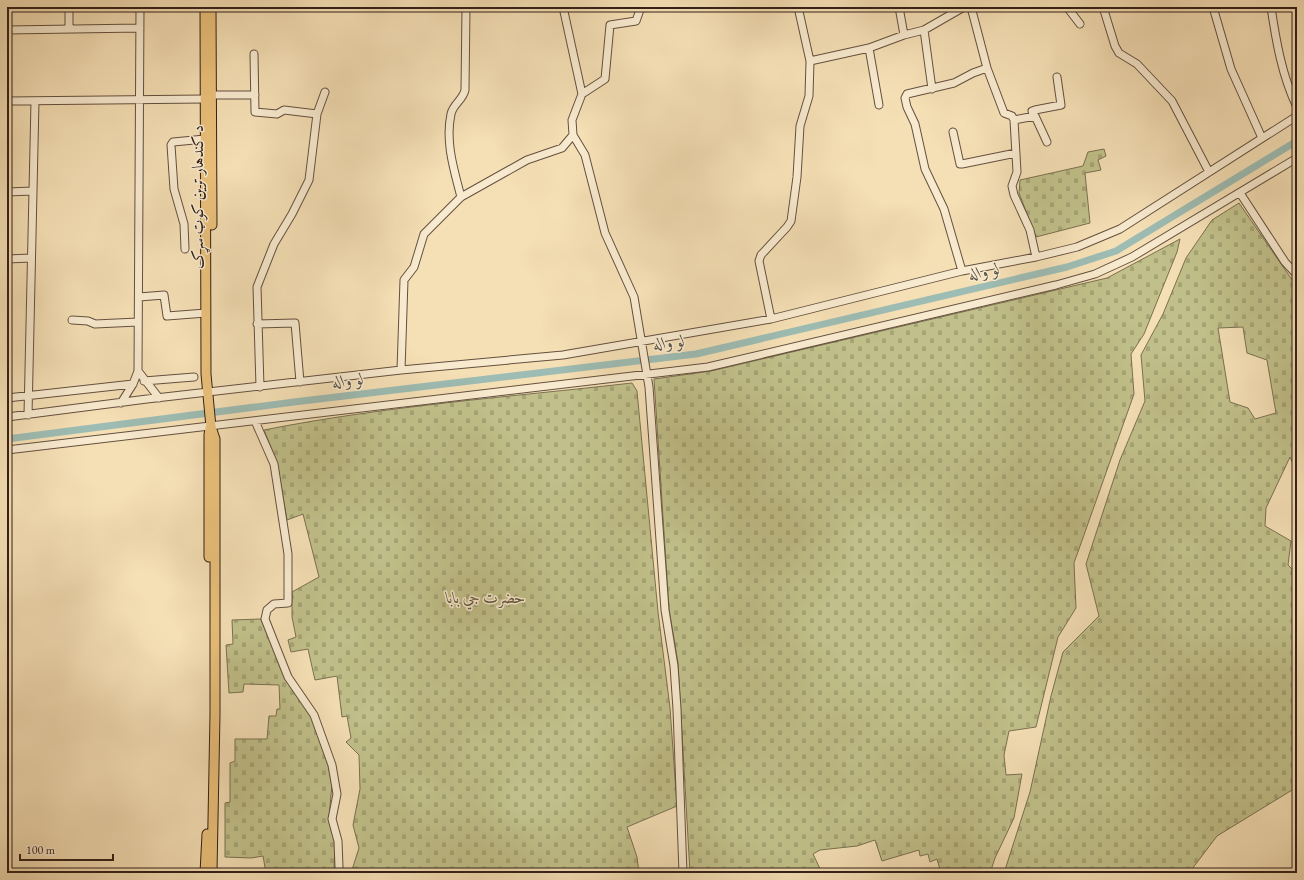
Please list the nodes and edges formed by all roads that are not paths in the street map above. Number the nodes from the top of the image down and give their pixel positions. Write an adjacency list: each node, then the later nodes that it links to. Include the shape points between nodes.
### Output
1 (69, 7): 17 (street)
2 (140, 7): 18 (street)
3 (205, 7): 31 (main road, د کندهار ترين کوټ سړک)
4 (211, 7): 31 (main road, د کندهار ترين کوټ سړک)
5 (466, 7): 52 (street, via 465,90 463,98 452,111 449,149)
6 (563, 7): 29 (street)
7 (641, 7): 29 (street, via 636,21 610,25 605,78)
8 (798, 7): 24 (street)
9 (899, 7): 21 (street)
10 (964, 7): 20 (street)
11 (971, 7): 25 (street)
12 (1067, 7): 16 (street)
13 (1103, 7): 48 (street, via 1119,53 1137,64 1172,101)
14 (1213, 7): 43 (street, via 1230,68)
15 (1270, 7): 36 (street, via 1289,90)
16 (1080, 24)
17 (69, 28): 18 (street); 19 (street)
18 (140, 28): 32 (street)
19 (7, 30)
20 (924, 30): 21 (street); 27 (street)
21 (904, 35): 22 (street)
22 (869, 48): 24 (street); 35 (street)
23 (254, 54): 30 (street)
24 (810, 61): 61 (street, via 809,96 800,126 791,221 761,255 759,261)
25 (986, 68): 27 (street, via 954,83); 40 (street, via 1004,113 1012,116)
26 (1057, 77): 38 (street, via 1061,105 1034,110)
27 (932, 89): 57 (street, via 906,95 907,107 925,169 944,209)
28 (325, 92): 37 (street)
29 (582, 94): 42 (street, via 572,120)
30 (255, 95): 31 (street); 37 (street, via 255,112 277,114 284,110)
31 (209, 97): 32 (street); 44 (main road, د کندهار ترين کوټ سړک); 74 (main road, د کندهار ترين کوټ سړک, via 212,375)
32 (140, 99): 34 (street); 59 (street)
33 (7, 101): 34 (street)
34 (34, 101): 49 (street)
35 (879, 104)
36 (1297, 107)
37 (318, 114): 64 (street, via 309,180 274,244 257,287)
38 (1033, 115): 40 (street); 45 (street, via 1037,118)
39 (1297, 116): 43 (street)
40 (1014, 120): 46 (street)
41 (953, 132): 46 (street, via 960,164)
42 (573, 135): 52 (street, via 562,148 527,160); 65 (street, via 584,155 605,233 634,297)
43 (1262, 138): 48 (street)
44 (205, 139): 53 (street, via 173,142 171,145 174,189 184,224); 60 (main road, د کندهار ترين کوټ سړک)
45 (1047, 142)
46 (1016, 153): 54 (street, via 1017,172 1012,186 1030,230)
47 (1297, 158): 51 (street)
48 (1209, 172): 54 (street, via 1120,229 1077,247)
49 (33, 191): 50 (street); 55 (street)
50 (7, 192)
51 (1240, 193): 58 (street, via 1285,262); 68 (street, via 1132,257 1095,274 708,367)
52 (461, 197): 66 (street, via 424,234 414,267 404,280)
53 (185, 249)
54 (1036, 257): 57 (street)
55 (31, 258): 56 (street); 75 (street)
56 (7, 259)
57 (962, 271): 61 (street)
58 (1297, 275)
59 (139, 297): 60 (street, via 164,295 167,316); 63 (street)
60 (206, 313): 74 (main road, د کندهار ترين کوټ سړک)
61 (771, 318): 65 (street)
62 (72, 320): 63 (street, via 95,324)
63 (138, 322): 67 (street)
64 (257, 324): 71 (street, via 295,323); 73 (street)
65 (643, 342): 66 (street, via 563,355); 68 (street)
66 (401, 370): 71 (street)
67 (138, 371): 70 (street); 72 (street)
68 (646, 372): 81 (street); 88 (street, via 665,610 676,688)
69 (194, 377): 70 (street)
70 (144, 381): 77 (street)
71 (300, 382): 73 (street)
72 (133, 384): 75 (street); 78 (street)
73 (260, 386): 74 (street)
74 (207, 393): 77 (street); 82 (main road)
75 (28, 396): 76 (street); 79 (street)
76 (7, 398)
77 (159, 398): 78 (street)
78 (121, 403): 79 (street)
79 (28, 415): 80 (street)
80 (7, 417)
81 (255, 421): 82 (street); 85 (street, via 274,464 288,554 288,603 274,604 267,610 266,619 288,677 314,715 332,765 337,794 332,819 338,841)
82 (210, 423): 83 (street); 84 (main road, via 215,439)
83 (7, 450)
84 (212, 587): 86 (main road); 87 (main road, via 215,784)
85 (339, 867)
86 (205, 873)
87 (212, 873)
88 (683, 873)

